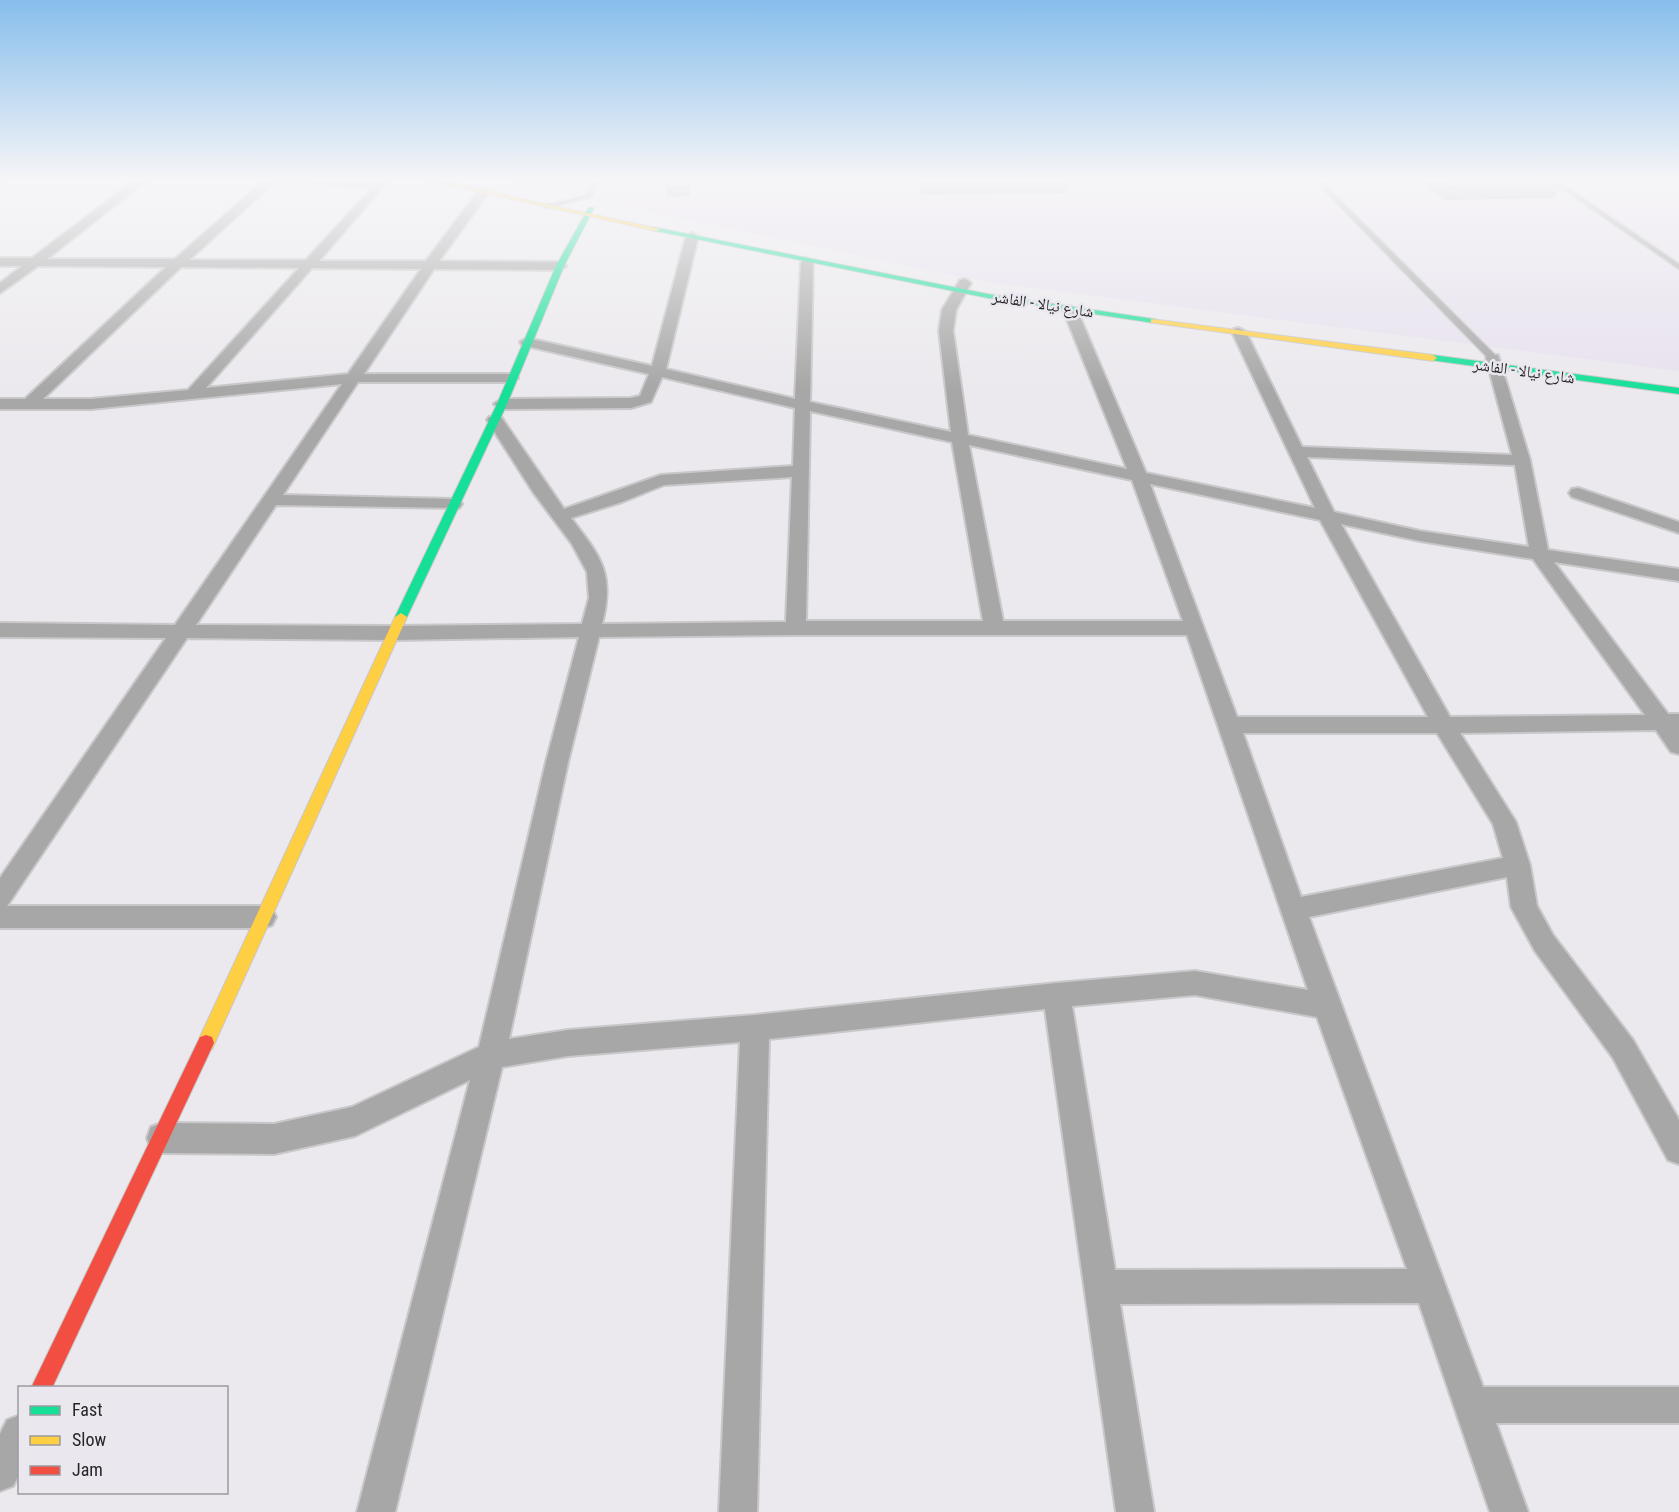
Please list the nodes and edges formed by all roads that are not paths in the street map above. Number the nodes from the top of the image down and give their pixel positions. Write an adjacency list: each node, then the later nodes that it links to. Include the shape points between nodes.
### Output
1 (54, 248): 11 (street)
2 (195, 248): 14 (street)
3 (324, 248): 15 (street)
4 (439, 248): 16 (street)
5 (570, 248): 17 (main road)
6 (689, 248): 25 (street)
7 (741, 248): 13 (main road, شارع نيالا - الفاشر)
8 (768, 248): 19 (main road, شارع نيالا - الفاشر)
9 (1383, 248): 24 (lane)
10 (1651, 248): 18 (lane)
11 (36, 261): 12 (street); 14 (street); 20 (street)
12 (0, 262)
13 (807, 262): 19 (main road, شارع نيالا - الفاشر); 33 (street)
14 (178, 263): 15 (street); 32 (street)
15 (311, 263): 16 (street); 30 (street)
16 (430, 265): 17 (street); 26 (street)
17 (560, 266): 23 (main road)
18 (1679, 267)
19 (962, 287): 21 (main road, شارع نيالا - الفاشر); 24 (main road, شارع نيالا - الفاشر); 35 (street, via 949,310 945,331)
20 (0, 289)
21 (1070, 309): 22 (main road, شارع نيالا - الفاشر); 39 (street)
22 (1239, 332): 24 (main road, شارع نيالا - الفاشر); 36 (street)
23 (527, 342): 25 (street); 27 (main road)
24 (1495, 363): 28 (main road, شارع نيالا - الفاشر); 29 (main road, شارع نيالا - الفاشر); 37 (street)
25 (658, 370): 33 (street); 34 (street, via 646,399 631,403)
26 (355, 378): 27 (street); 30 (street); 41 (street)
27 (511, 378): 34 (main road)
28 (1679, 381)
29 (1679, 391)
30 (192, 395): 32 (street, via 91,404)
31 (0, 404): 32 (street)
32 (29, 404)
33 (802, 405): 35 (street); 38 (street)
34 (498, 412): 42 (main road); 43 (street, via 542,492)
35 (960, 439): 39 (street); 49 (street)
36 (1297, 452): 37 (street); 44 (street)
37 (1522, 460): 46 (street)
38 (800, 471): 43 (street, via 661,480); 48 (street)
39 (1139, 477): 44 (street); 50 (street)
40 (1578, 493): 45 (street)
41 (271, 500): 42 (street); 53 (street)
42 (453, 504): 54 (main road)
43 (562, 515): 52 (street, via 596,572 599,598)
44 (1327, 516): 46 (street); 57 (street)
45 (1679, 528)
46 (1540, 556): 47 (street); 55 (street)
47 (1679, 575)
48 (796, 628): 49 (street); 52 (street)
49 (993, 628): 50 (street)
50 (1195, 628): 56 (street)
51 (0, 630): 53 (street)
52 (590, 630): 54 (street); 67 (street)
53 (180, 631): 54 (street); 60 (street)
54 (394, 633): 63 (main road)
55 (1670, 722): 57 (street); 58 (street)
56 (1228, 725): 57 (street); 61 (street)
57 (1444, 726): 59 (street, via 1504,822)
58 (1679, 746)
59 (1518, 865): 61 (street); 69 (street, via 1524,907 1544,943 1623,1049)
60 (0, 898)
61 (1293, 909): 65 (street)
62 (0, 917): 63 (street)
63 (263, 917): 68 (main road)
64 (1057, 994): 65 (street, via 1195,983); 66 (street); 71 (street)
65 (1327, 1006): 70 (street)
66 (755, 1028): 67 (street, via 568,1043); 78 (street)
67 (491, 1055): 68 (street, via 356,1121 274,1139); 77 (street)
68 (162, 1138): 72 (main road)
69 (1679, 1149)
70 (1430, 1286): 71 (street); 73 (street)
71 (1101, 1287): 79 (street)
72 (42, 1386)
73 (1472, 1405): 74 (street); 80 (street)
74 (1679, 1405)
75 (18, 1437): 76 (street)
76 (0, 1473)
77 (376, 1512)
78 (738, 1512)
79 (1135, 1512)
80 (1509, 1512)

